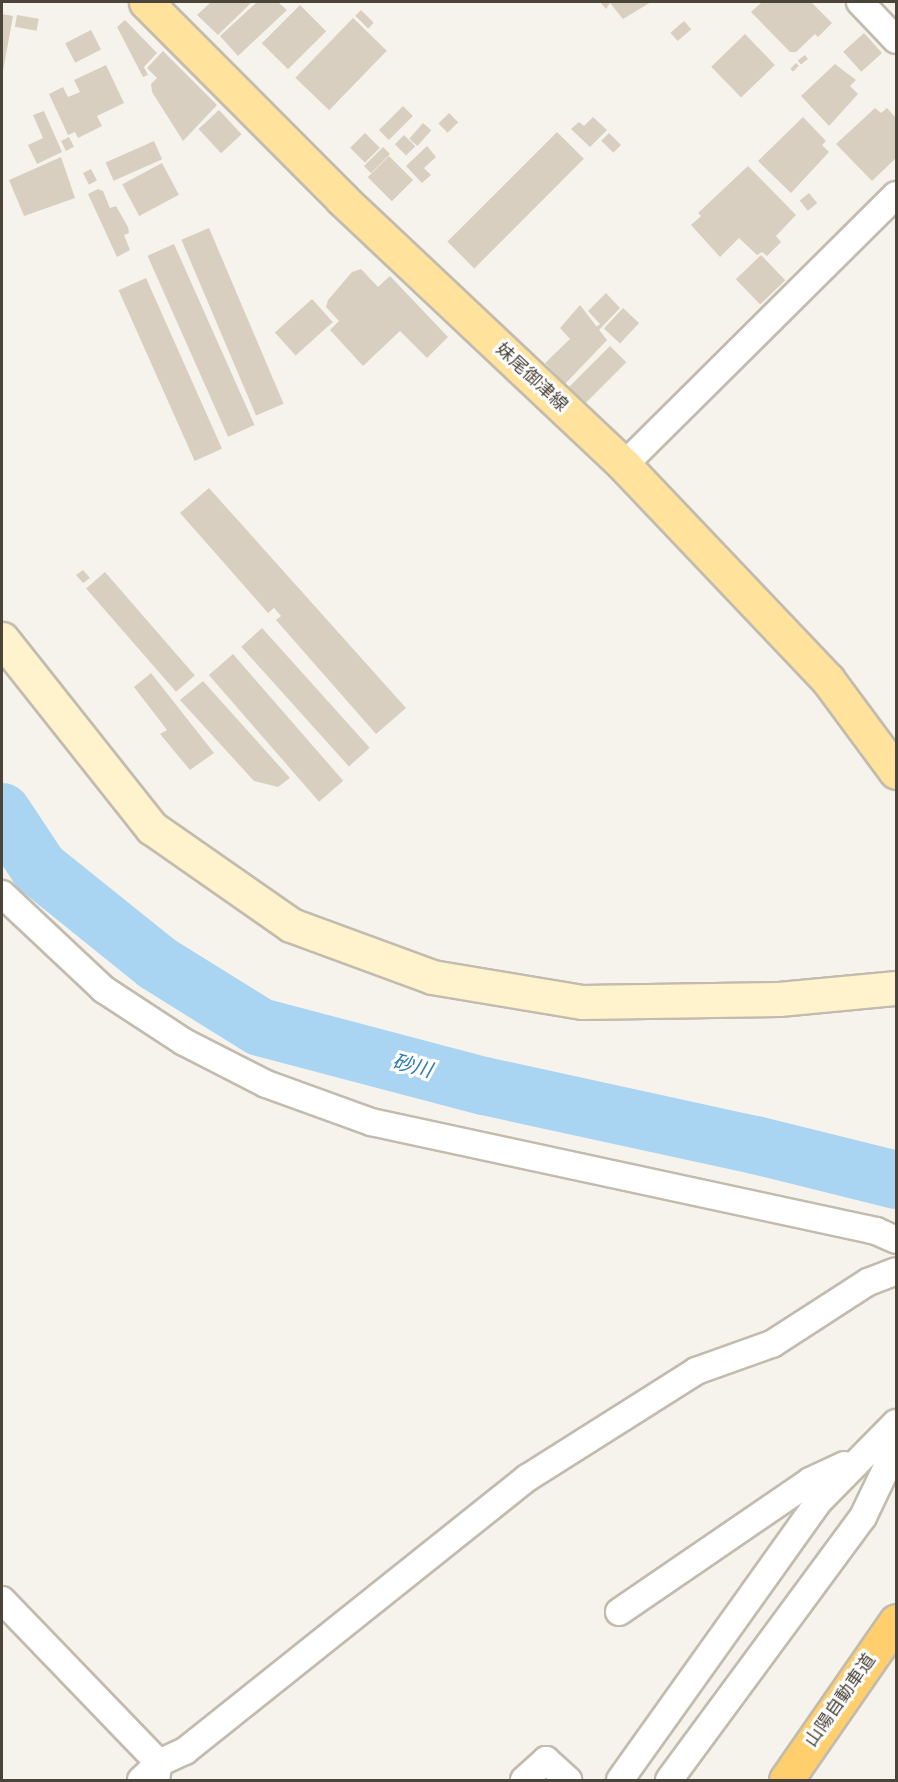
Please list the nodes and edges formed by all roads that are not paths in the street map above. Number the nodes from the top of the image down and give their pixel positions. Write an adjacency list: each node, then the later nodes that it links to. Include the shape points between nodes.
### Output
1 (146, 2): 5 (main road, 妹尾御津線, via 342,198)
2 (860, 2): 3 (street)
3 (897, 40)
4 (897, 195): 5 (street)
5 (624, 465): 7 (main road, 妹尾御津線, via 828,680)
6 (2, 639): 9 (street, via 152,828 291,925 432,977 582,1002 779,999)
7 (897, 772)
8 (2, 894): 10 (street, via 103,989 184,1042 266,1084 371,1122 876,1231)
9 (897, 988)
10 (897, 1240)
11 (897, 1271): 18 (street, via 868,1282 772,1344 696,1371 527,1479)
12 (897, 1423): 14 (street)
13 (897, 1448): 23 (street, via 863,1517)
14 (860, 1457): 16 (street, via 810,1481); 22 (street, via 818,1502 780,1552)
15 (2, 1600): 18 (street)
16 (619, 1612)
17 (897, 1621): 24 (highway, 山陽自動車道)
18 (157, 1772): 19 (street)
19 (141, 1780)
20 (524, 1780): 21 (street, via 546,1760)
21 (568, 1780)
22 (620, 1780)
23 (669, 1780)
24 (786, 1780)

